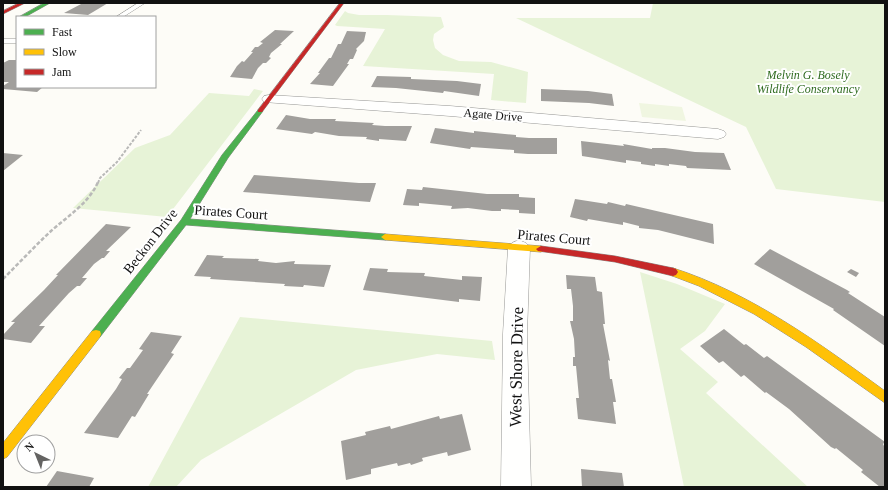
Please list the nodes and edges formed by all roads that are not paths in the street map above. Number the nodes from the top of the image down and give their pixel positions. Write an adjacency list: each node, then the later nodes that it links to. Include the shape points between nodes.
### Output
1 (23, 3): 5 (main road)
2 (48, 3): 6 (main road)
3 (142, 3): 7 (lane)
4 (342, 3): 10 (main road, Beckon Drive)
5 (3, 13)
6 (23, 16)
7 (121, 16)
8 (3, 41): 9 (lane)
9 (16, 41)
10 (269, 99): 11 (street, Agate Drive, via 450,111); 12 (main road, Beckon Drive, via 225,157)
11 (718, 134)
12 (184, 222): 13 (main road, Pirates Court); 15 (main road, Beckon Drive)
13 (520, 248): 14 (main road, Pirates Court, via 586,253 629,260 703,284 764,315); 16 (street, West Shore Drive, via 516,334)
14 (885, 398)
15 (3, 453)
16 (516, 487)

